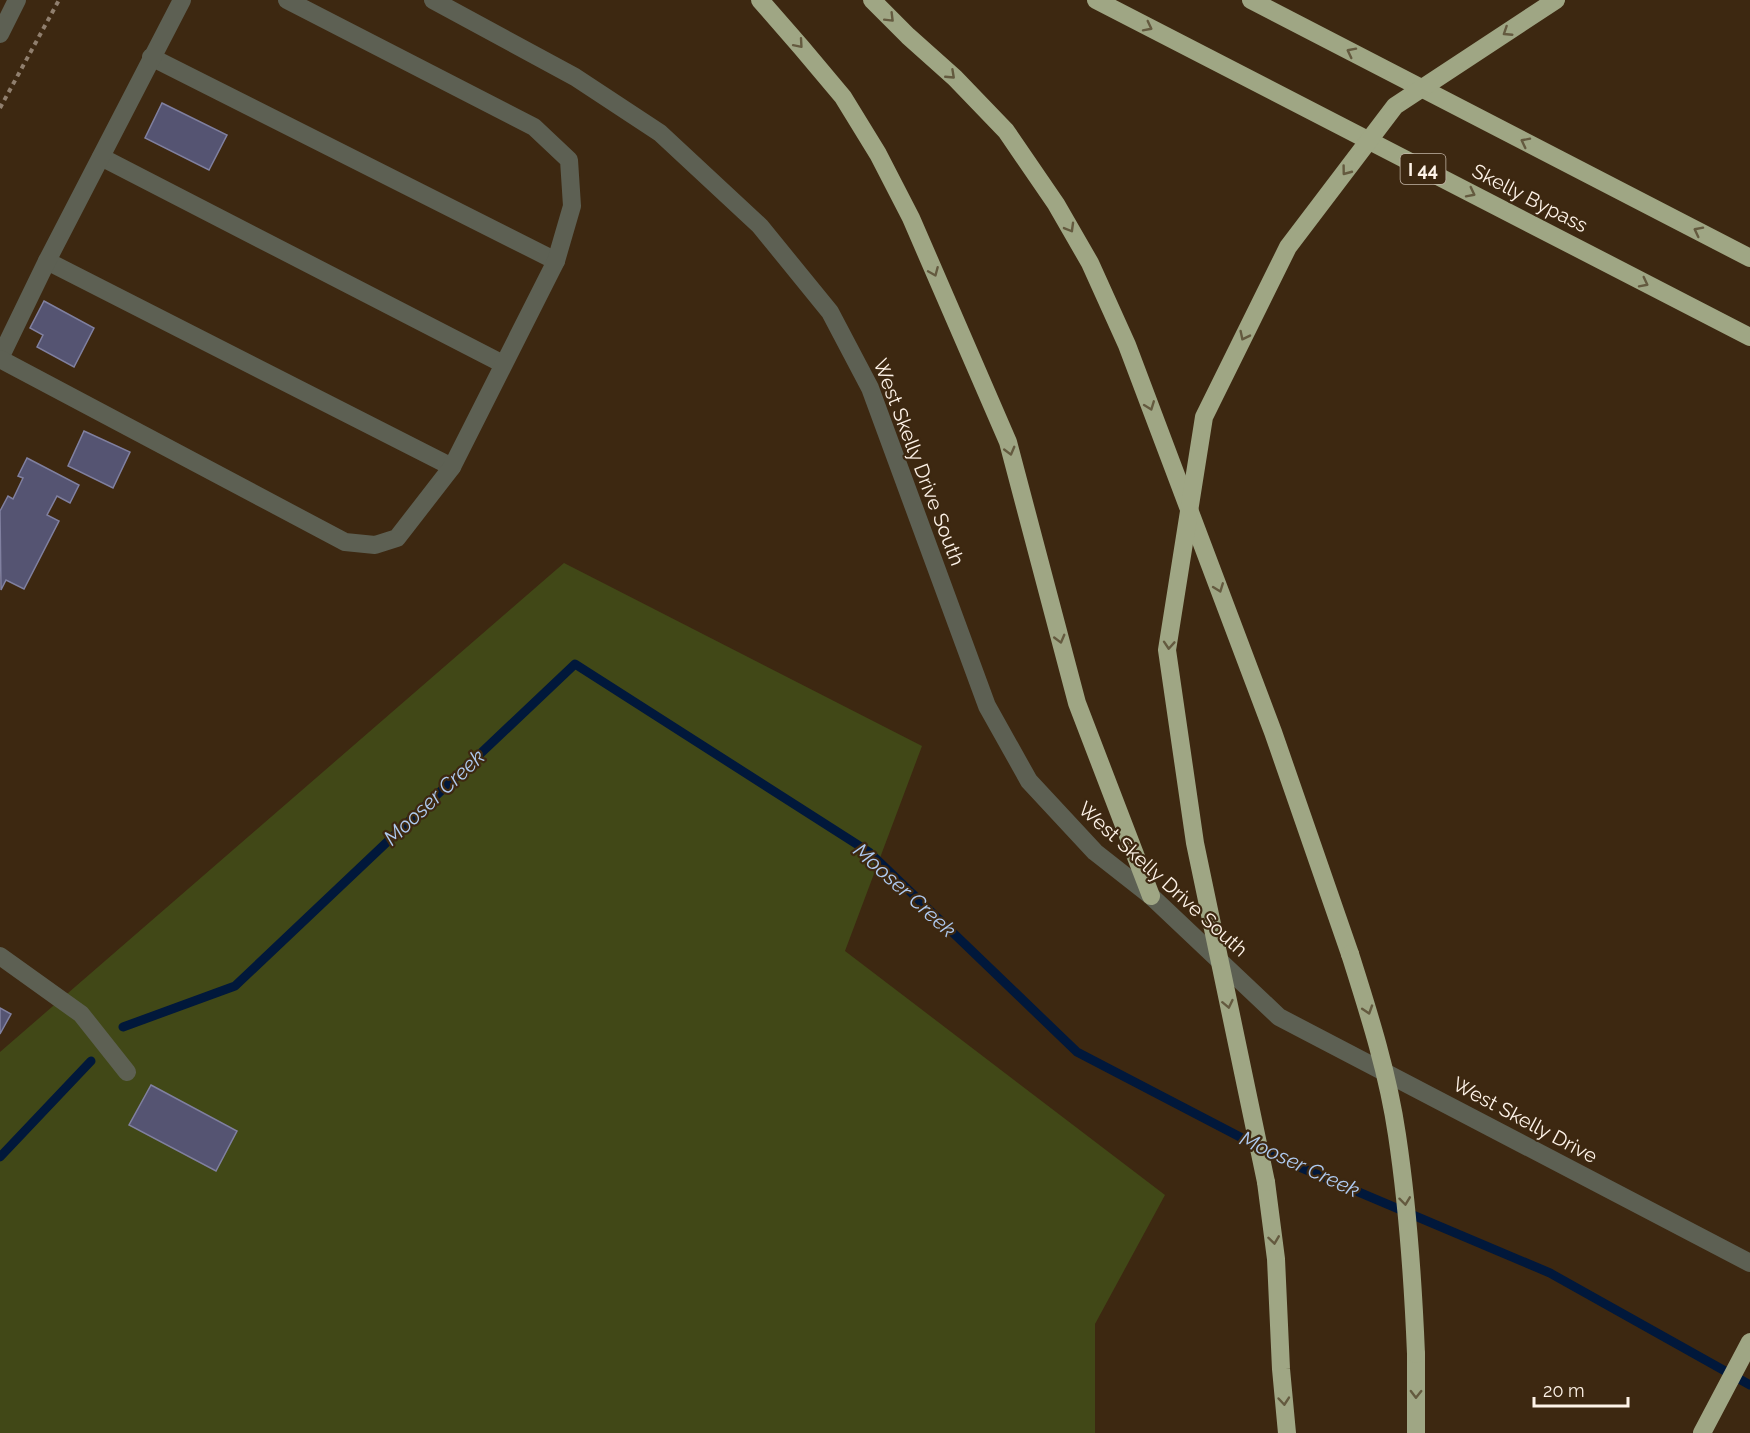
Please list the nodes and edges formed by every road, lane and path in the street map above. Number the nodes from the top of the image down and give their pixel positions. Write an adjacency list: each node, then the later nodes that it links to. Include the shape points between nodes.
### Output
1 (17, 0): 11 (street)
2 (59, 0): 13 (path)
3 (182, 0): 12 (street)
4 (287, 0): 17 (street, via 534,128 569,160 572,206)
5 (433, 0): 22 (street, West Skelly Drive South, via 575,76 660,133 760,226 830,312 870,388 987,706 1029,782 1095,852)
6 (760, 0): 22 (highway, one-way to 22, via 843,97 911,218 1008,442 1077,703)
7 (872, 0): 29 (highway, one-way to 29, bridge, via 1006,131 1090,263 1136,367 1273,732 1375,1031 1397,1134 1412,1257)
8 (1096, 0): 18 (highway, Skelly Bypass / I 44, one-way to 18)
9 (1251, 0): 15 (highway, one-way to 9)
10 (1556, 0): 28 (highway, one-way to 28, bridge, via 1395,106 1288,247 1204,417 1167,650 1195,843 1266,1182 1276,1259)
11 (0, 34)
12 (151, 57): 14 (street); 17 (street)
13 (0, 108)
14 (101, 157): 16 (street); 20 (street)
15 (1750, 258)
16 (48, 261): 19 (street); 21 (street)
17 (556, 261): 20 (street)
18 (1750, 337)
19 (0, 358): 21 (street, via 345,542 375,545 397,538)
20 (503, 364): 21 (street)
21 (452, 467)
22 (1151, 896): 24 (street, West Skelly Drive South)
23 (0, 956): 25 (street, via 81,1014)
24 (1279, 1017): 26 (street, West Skelly Drive)
25 (127, 1072)
26 (1750, 1263)
27 (1750, 1342): 30 (highway)
28 (1287, 1433)
29 (1416, 1433)
30 (1702, 1433)

